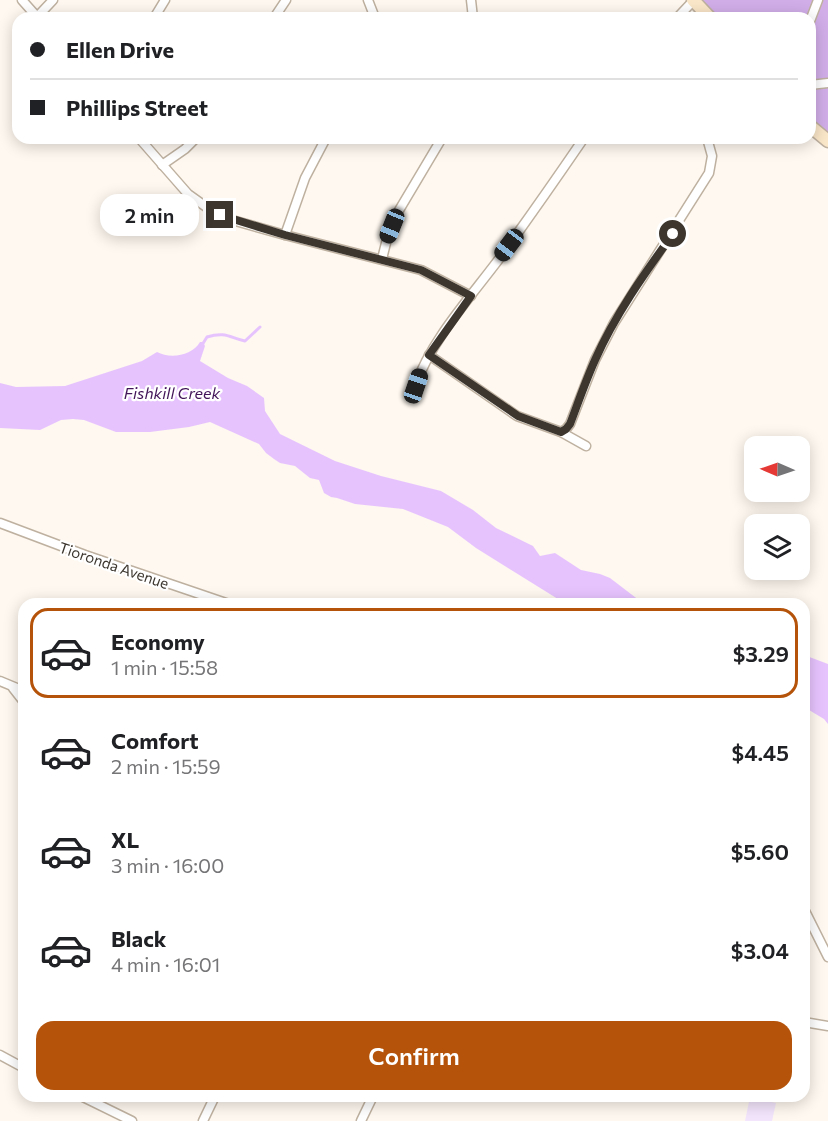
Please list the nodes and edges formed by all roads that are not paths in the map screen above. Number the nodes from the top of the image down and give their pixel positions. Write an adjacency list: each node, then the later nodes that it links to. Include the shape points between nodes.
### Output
1 (22, 0): 4 (street)
2 (53, 0): 5 (street)
3 (694, 0): 6 (street); 7 (main road)
4 (33, 12)
5 (42, 12)
6 (683, 12)
7 (705, 12)
8 (816, 131): 9 (main road)
9 (828, 141)
10 (145, 144): 16 (street)
11 (190, 144): 16 (street)
12 (323, 144): 17 (street, via 305,178)
13 (438, 144): 18 (street, via 398,212)
14 (580, 144): 19 (street)
15 (709, 144): 22 (street, via 710,174 614,323 570,424)
16 (162, 165): 17 (street, via 188,194 209,209)
17 (285, 235): 18 (street)
18 (382, 259): 19 (street, via 421,270)
19 (471, 296): 20 (street)
20 (429, 355): 21 (street); 22 (street, via 518,416)
21 (416, 386)
22 (561, 432): 23 (street)
23 (585, 446)
24 (0, 523): 25 (street, Tioronda Avenue)
25 (212, 598)
26 (0, 681): 27 (street)
27 (11, 685): 28 (street); 29 (street)
28 (18, 688)
29 (18, 693)
30 (810, 921): 31 (street)
31 (828, 957)
32 (810, 1023): 33 (street)
33 (828, 1026)
34 (0, 1055): 35 (street)
35 (18, 1065)
36 (93, 1102): 39 (street)
37 (212, 1102): 40 (street)
38 (371, 1102): 41 (street)
39 (132, 1121)
40 (203, 1121)
41 (361, 1121)

